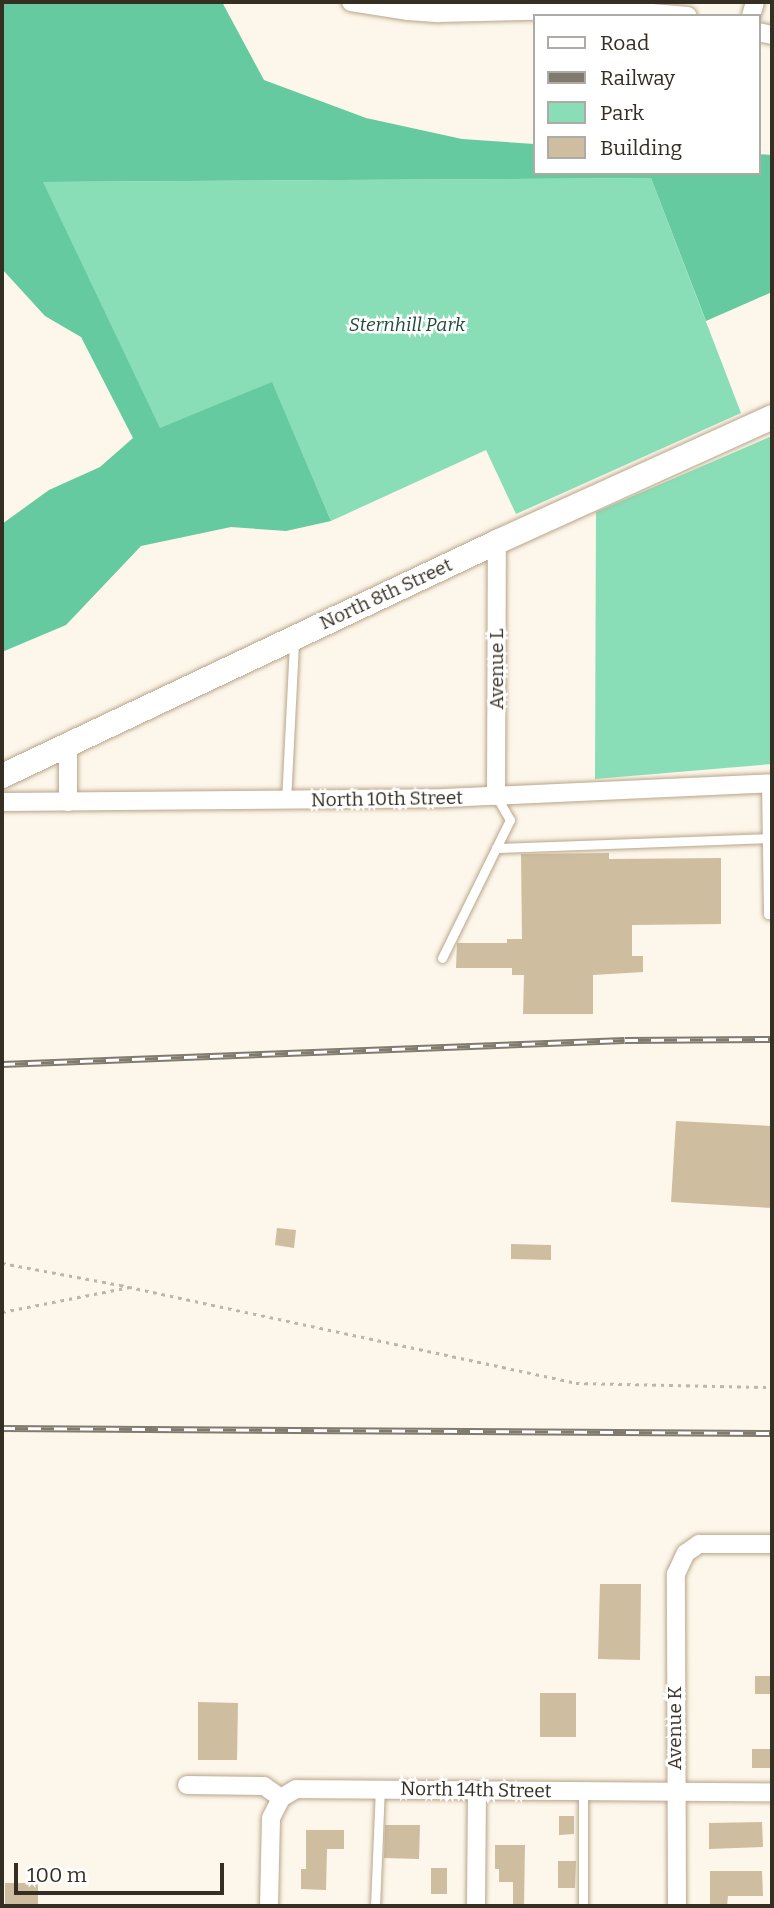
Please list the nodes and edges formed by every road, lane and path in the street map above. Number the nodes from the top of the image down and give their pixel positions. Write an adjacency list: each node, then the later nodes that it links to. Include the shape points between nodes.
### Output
1 (351, 2): 2 (street, via 439,13 605,9)
2 (664, 14)
3 (772, 417): 4 (street, North 8th Street)
4 (497, 542): 5 (street, North 8th Street); 9 (street, Avenue L)
5 (295, 637): 6 (street, North 8th Street); 10 (lane)
6 (68, 743): 7 (street, North 8th Street); 12 (street)
7 (2, 776)
8 (769, 783): 9 (street, North 10th Street); 13 (lane)
9 (496, 796): 10 (street, North 10th Street); 14 (lane, via 510,820)
10 (286, 801): 12 (street, North 10th Street)
11 (2, 802): 12 (street, North 10th Street)
12 (68, 802)
13 (767, 838): 14 (lane); 15 (lane, via 768,914)
14 (496, 848): 16 (lane)
15 (772, 915)
16 (442, 958)
17 (2, 1263): 18 (path)
18 (131, 1287): 19 (path); 20 (path, via 576,1383)
19 (2, 1312)
20 (772, 1387)
21 (772, 1544): 26 (street, Avenue K, via 699,1544 686,1553 676,1574)
22 (187, 1785): 28 (street, via 264,1786)
23 (380, 1789): 24 (street, North 14th Street); 28 (street, North 14th Street, via 304,1787); 30 (lane)
24 (477, 1791): 25 (street, North 14th Street); 31 (street)
25 (583, 1791): 26 (street, North 14th Street); 32 (lane)
26 (675, 1791): 27 (street, North 14th Street); 33 (street, Avenue K)
27 (772, 1792)
28 (281, 1798): 29 (street, via 271,1818)
29 (269, 1906)
30 (375, 1906)
31 (476, 1906)
32 (583, 1906)
33 (677, 1906)

